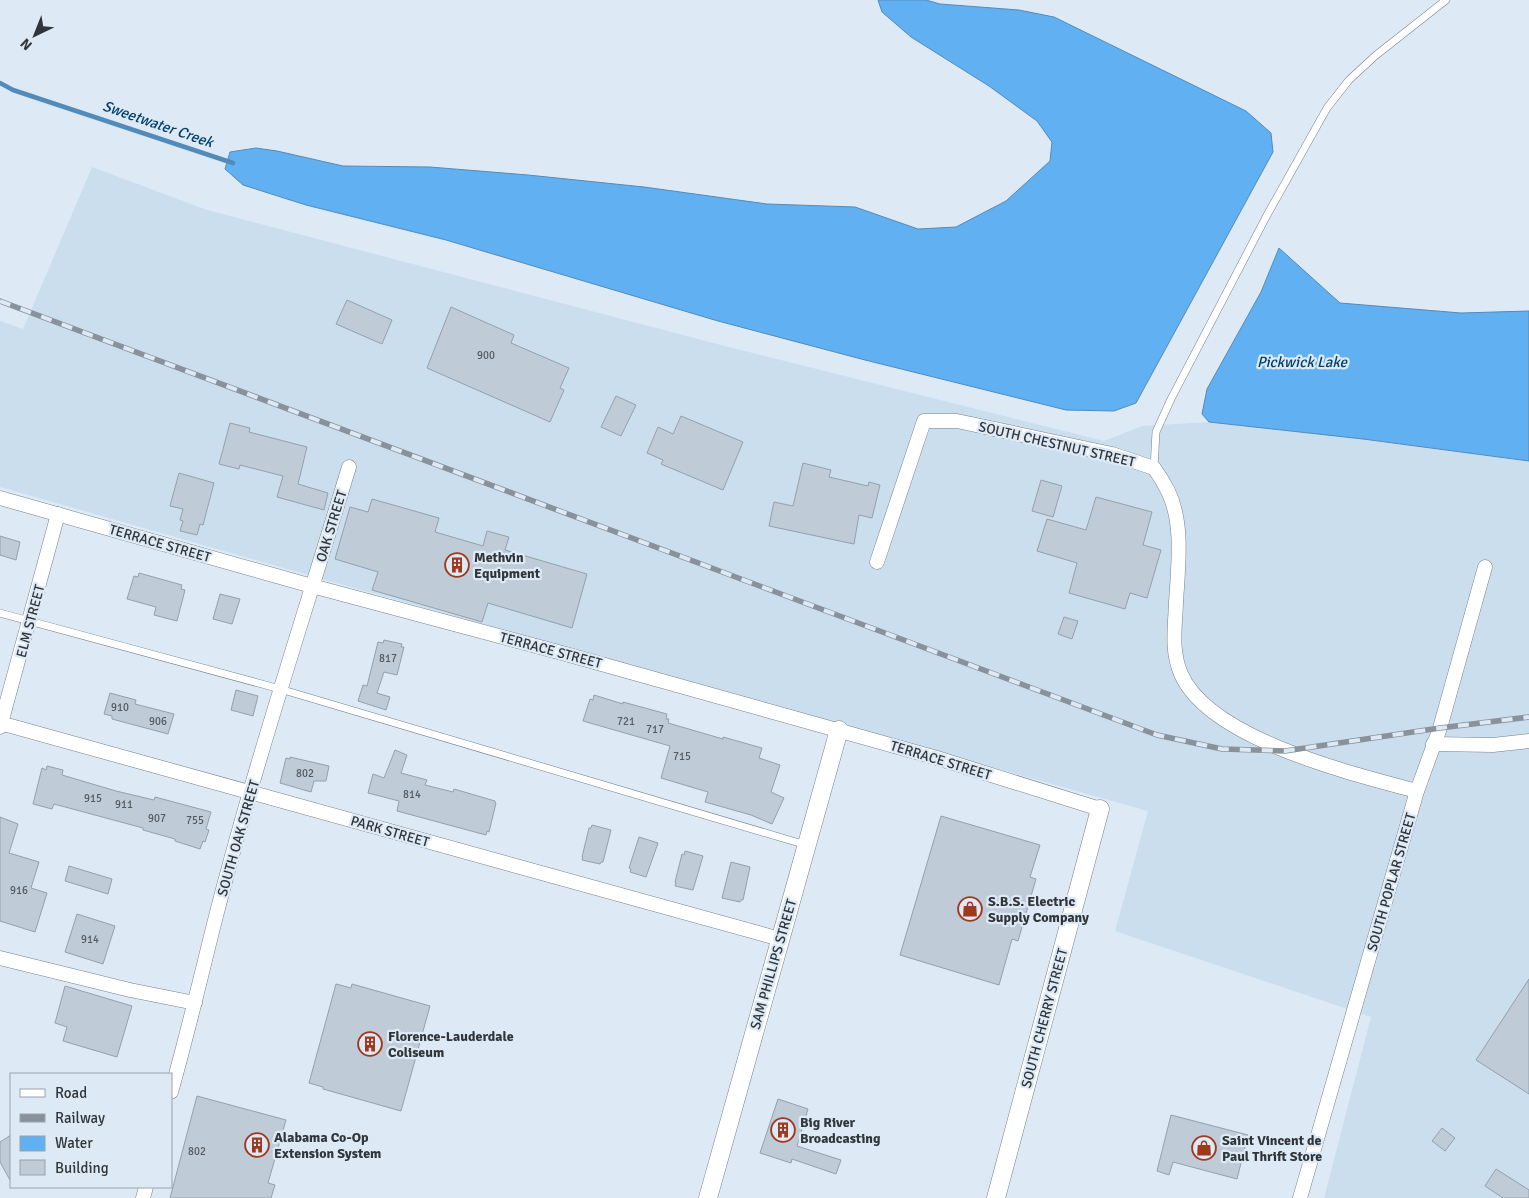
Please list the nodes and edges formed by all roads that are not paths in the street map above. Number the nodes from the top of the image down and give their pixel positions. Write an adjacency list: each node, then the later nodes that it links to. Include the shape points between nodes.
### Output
1 (1446, 0): 3 (lane, via 1375,56 1349,80 1327,108 1171,399 1156,432)
2 (349, 467): 8 (street, OAK STREET)
3 (1154, 468): 6 (street, SOUTH CHESTNUT STREET, via 1112,454 957,421 924,421); 16 (street, SOUTH CHESTNUT STREET, via 1169,492 1179,529 1174,649 1181,675 1201,704 1245,732 1285,751)
4 (0, 498): 5 (street, TERRACE STREET)
5 (58, 514): 8 (street, TERRACE STREET); 10 (street, ELM STREET)
6 (877, 562)
7 (1485, 567): 15 (street, SOUTH POPLAR STREET)
8 (312, 586): 11 (street, SOUTH OAK STREET); 13 (street, TERRACE STREET)
9 (0, 613): 10 (lane)
10 (30, 620): 11 (lane); 12 (street, ELM STREET)
11 (280, 689): 17 (street, SOUTH OAK STREET); 19 (lane)
12 (0, 725): 17 (street, PARK STREET)
13 (839, 730): 18 (street, TERRACE STREET); 19 (street, SAM PHILLIPS STREET)
14 (1529, 741): 15 (street, via 1493,745)
15 (1433, 744): 16 (street, SOUTH POPLAR STREET)
16 (1417, 791): 26 (street, SOUTH POPLAR STREET)
17 (250, 794): 20 (street, PARK STREET); 22 (street, SOUTH OAK STREET)
18 (1100, 809): 25 (street, SOUTH CHERRY STREET)
19 (806, 845): 20 (street, SAM PHILLIPS STREET)
20 (780, 940): 24 (street, SAM PHILLIPS STREET)
21 (0, 958): 22 (street)
22 (196, 1003): 23 (street, SOUTH OAK STREET)
23 (172, 1088)
24 (708, 1198)
25 (996, 1198)
26 (1300, 1198)

